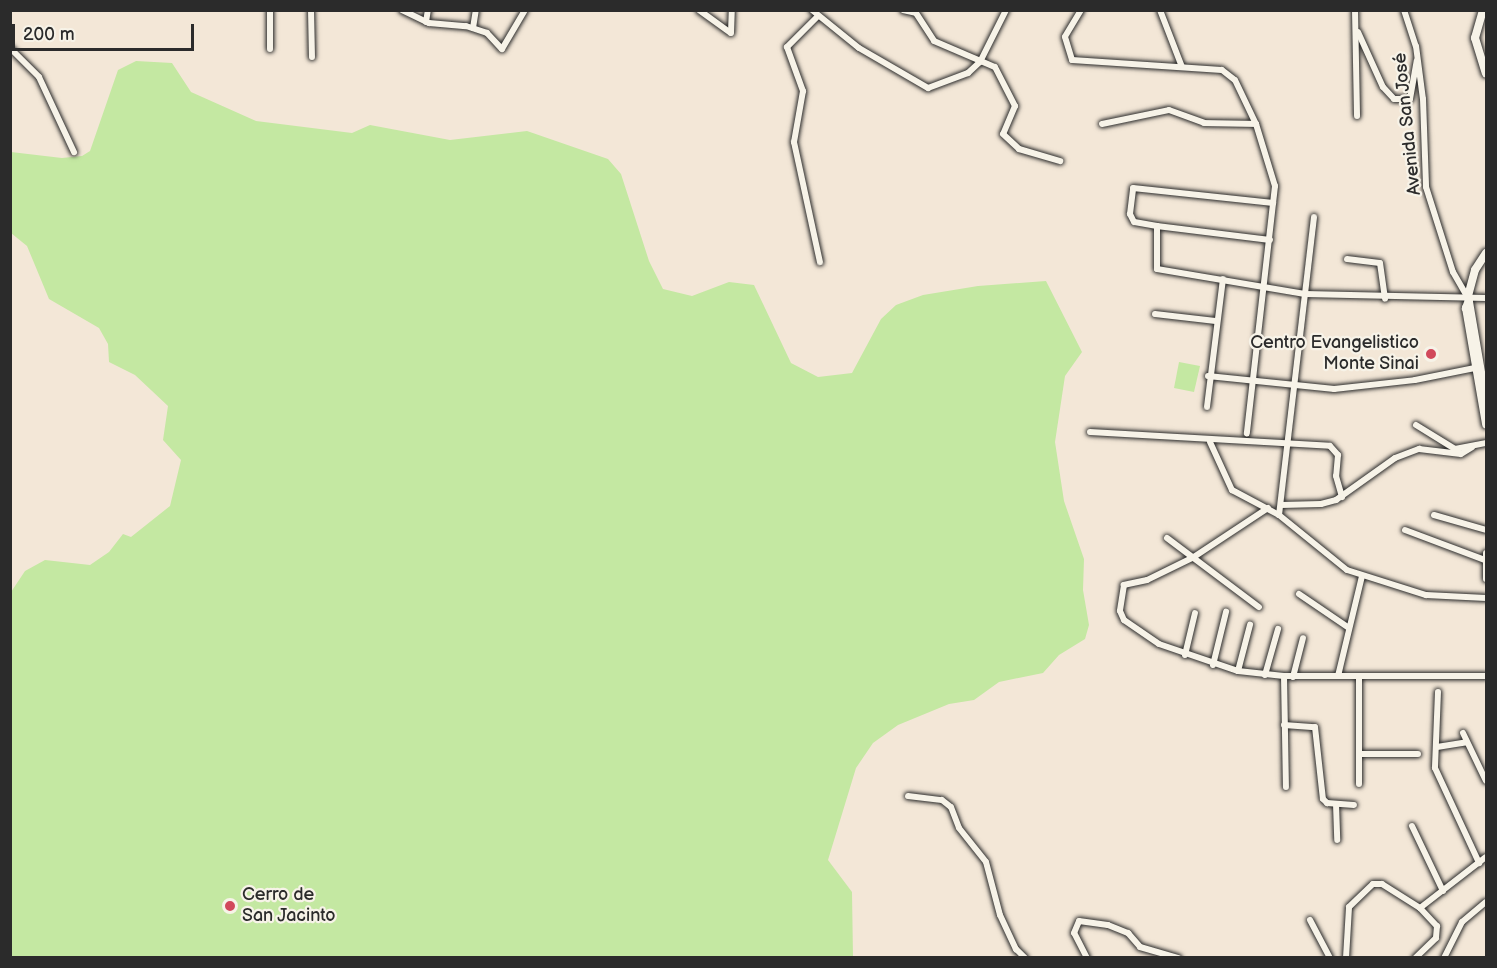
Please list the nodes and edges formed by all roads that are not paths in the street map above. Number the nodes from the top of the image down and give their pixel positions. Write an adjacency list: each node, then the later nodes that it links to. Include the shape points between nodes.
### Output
1 (270, 10): 22 (street)
2 (311, 10): 23 (street)
3 (402, 10): 18 (street)
4 (428, 10): 18 (street)
5 (476, 10): 19 (street)
6 (525, 10): 19 (street, via 502,49 487,33)
7 (699, 10): 8 (street, via 727,33 733,30)
8 (732, 10)
9 (812, 10): 17 (street)
10 (903, 10): 25 (street, via 916,13 934,41)
11 (1006, 10): 25 (street)
12 (1081, 10): 26 (street, via 1065,37 1072,60)
13 (1160, 10): 26 (street)
14 (1404, 10): 24 (street, Avenida San José)
15 (1483, 10): 27 (main road, via 1476,38)
16 (1355, 11): 20 (street)
17 (819, 16): 25 (street, via 903,77 928,88 968,73); 39 (street, via 787,47 803,92 794,142)
18 (426, 22): 19 (street)
19 (473, 28)
20 (1358, 32): 24 (street, via 1383,87 1394,99 1410,99); 28 (street)
21 (10, 48): 31 (street, via 39,77)
22 (270, 49)
23 (312, 57)
24 (1417, 61): 45 (street, Avenida San José, via 1423,99 1426,187 1453,272)
25 (980, 62): 32 (street, via 995,67 1016,106 1003,134 1019,149)
26 (1182, 67): 30 (street, via 1229,73)
27 (1486, 73)
28 (1357, 116)
29 (1102, 124): 30 (street, via 1178,110 1204,123)
30 (1256, 124): 33 (street, via 1275,186)
31 (74, 152)
32 (1060, 161)
33 (1273, 203): 35 (street, via 1133,188 1130,219); 36 (street)
34 (1314, 217): 42 (street)
35 (1157, 226): 36 (street); 40 (street, via 1157,269)
36 (1270, 240): 41 (street)
37 (1486, 253): 45 (main road, via 1471,279)
38 (1347, 259): 43 (street, via 1380,263)
39 (820, 262)
40 (1223, 279): 41 (street); 47 (street)
41 (1263, 287): 42 (street); 50 (street)
42 (1305, 294): 43 (street); 51 (street)
43 (1385, 298): 45 (street)
44 (1486, 298): 45 (street)
45 (1469, 300): 48 (main road, via 1466,308); 52 (main road)
46 (1155, 314): 47 (street)
47 (1216, 321): 49 (street)
48 (1475, 368): 51 (street, via 1349,389); 54 (main road)
49 (1208, 376): 50 (street); 53 (street)
50 (1253, 381): 51 (street); 57 (street)
51 (1294, 386): 59 (street)
52 (1486, 401)
53 (1207, 407)
54 (1486, 424)
55 (1416, 425): 61 (street, via 1455,448)
56 (1090, 432): 58 (street)
57 (1247, 433)
58 (1210, 442): 59 (street); 64 (street, via 1227,485)
59 (1287, 443): 62 (street, via 1333,447 1338,455 1336,476); 63 (street)
60 (1486, 443): 61 (street)
61 (1472, 447): 62 (street, via 1461,454 1419,449 1395,458)
62 (1342, 496): 63 (street, via 1321,504)
63 (1281, 505): 65 (street)
64 (1268, 508): 65 (street); 71 (street)
65 (1279, 515): 72 (street, via 1347,570)
66 (1434, 515): 68 (street)
67 (1405, 530): 70 (street)
68 (1486, 530)
69 (1167, 538): 71 (street)
70 (1486, 556): 73 (street)
71 (1194, 557): 76 (street); 83 (street, via 1147,580 1124,585 1120,593 1124,620 1159,644)
72 (1362, 576): 75 (street, via 1426,594); 80 (street)
73 (1486, 579)
74 (1299, 594): 80 (street)
75 (1486, 598)
76 (1259, 607)
77 (1226, 612): 84 (street)
78 (1195, 613): 83 (street)
79 (1250, 625): 85 (street)
80 (1349, 628): 88 (street)
81 (1278, 629): 86 (street)
82 (1303, 638): 91 (street)
83 (1185, 655): 84 (street)
84 (1213, 665): 85 (street)
85 (1238, 671): 86 (street)
86 (1265, 675): 87 (street)
87 (1284, 676): 91 (street); 93 (street)
88 (1338, 676): 89 (street); 91 (street)
89 (1359, 676): 90 (street); 97 (street)
90 (1486, 676)
91 (1293, 677)
92 (1438, 692): 96 (street)
93 (1284, 725): 101 (street); 103 (street, via 1311,725 1318,730 1320,793 1327,803)
94 (1463, 733): 95 (street)
95 (1467, 742): 96 (street); 99 (street)
96 (1437, 747): 108 (street, via 1435,768)
97 (1359, 754): 98 (street); 100 (street)
98 (1418, 754)
99 (1486, 781)
100 (1359, 784)
101 (1286, 787)
102 (908, 796): 113 (street, via 942,800 951,807 959,828 986,862 1000,915 1016,949)
103 (1336, 804): 104 (street); 106 (street)
104 (1354, 805)
105 (1412, 826): 109 (street)
106 (1336, 840)
107 (1486, 857): 108 (street)
108 (1479, 863): 109 (street)
109 (1443, 891): 111 (street)
110 (1486, 902): 119 (street, via 1462,922)
111 (1420, 908): 117 (street, via 1382,884 1364,889 1349,907); 118 (street, via 1432,919 1437,932)
112 (1310, 920): 116 (street)
113 (1025, 957)
114 (1087, 957): 115 (street, via 1074,933 1079,921 1108,925 1128,933 1140,947)
115 (1178, 957)
116 (1330, 957)
117 (1346, 957)
118 (1415, 957)
119 (1444, 957)

